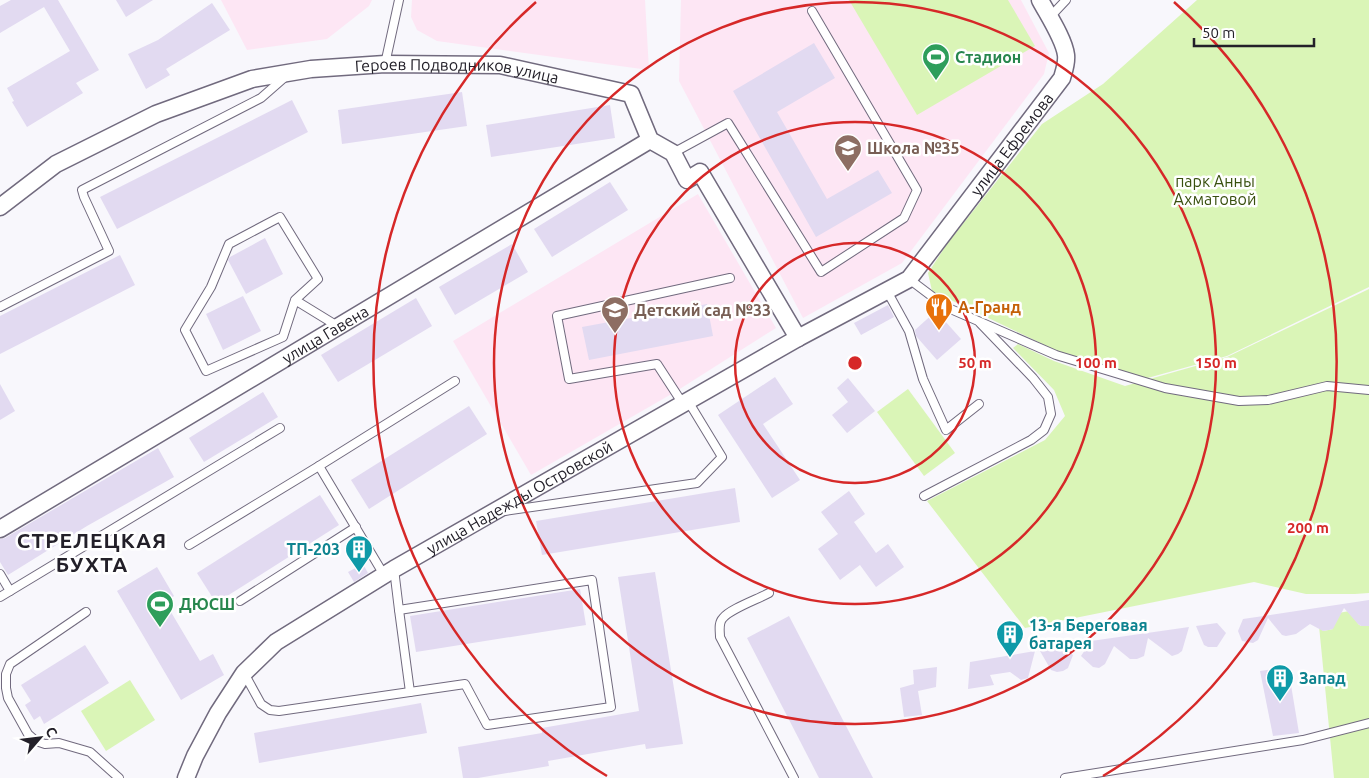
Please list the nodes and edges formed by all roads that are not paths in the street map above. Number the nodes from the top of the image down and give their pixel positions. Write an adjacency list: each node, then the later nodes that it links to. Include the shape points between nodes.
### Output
1 (399, 0): 6 (lane)
2 (1040, 0): 5 (street, улица Ефремова)
3 (1066, 0): 5 (lane)
4 (812, 11): 9 (lane, via 916,190 904,218 820,272 728,123)
5 (1049, 18): 12 (street, улица Ефремова, via 1064,46 1066,56 1062,78)
6 (385, 64): 7 (street, Героев Подводников улица); 8 (street, Героев Подводников улица, via 500,65 632,94)
7 (290, 72): 10 (street, Героев Подводников улица, via 252,79 156,114 56,164); 15 (lane, via 261,98 82,190 109,251)
8 (650, 140): 9 (street); 17 (street, улица Гавена)
9 (673, 154): 18 (street, via 687,180 700,172)
10 (0, 207)
11 (730, 278): 21 (lane, via 557,316 569,379 657,364)
12 (909, 279): 13 (street, улица Надежды Островской); 16 (lane, via 946,307)
13 (887, 291): 18 (street, улица Надежды Островской); 22 (lane, via 909,331 923,379 946,430)
14 (296, 300): 14 (lane, via 318,279 280,217 228,244 211,287 185,330 206,371 283,336); 17 (lane)
15 (0, 307)
16 (978, 320): 20 (lane, via 1056,355 1164,388 1239,401 1268,400 1327,386); 25 (lane, via 1048,397 1051,414 1044,430 1031,440)
17 (338, 327): 28 (street, улица Гавена)
18 (798, 338): 21 (street, улица Надежды Островской)
19 (455, 381): 24 (lane)
20 (1369, 390)
21 (685, 402): 26 (street, улица Надежды Островской); 26 (lane, via 722,457 697,483)
22 (979, 404)
23 (280, 428): 32 (lane)
24 (319, 466): 27 (lane); 29 (lane)
25 (924, 496)
26 (493, 512): 30 (street, улица Надежды Островской)
27 (356, 527): 30 (lane); 35 (lane)
28 (0, 529)
29 (189, 545)
30 (389, 572): 36 (lane); 38 (street, улица Надежды Островской, via 276,642)
31 (0, 574): 32 (lane)
32 (10, 591): 34 (lane)
33 (769, 593): 43 (lane, via 722,618 720,637)
34 (0, 597)
35 (240, 601)
36 (399, 610): 39 (lane); 39 (lane, via 592,580 610,706 487,724 465,684)
37 (86, 612): 41 (lane, via 10,664 6,688 8,698 28,734 36,741 59,743 90,752)
38 (244, 673): 39 (lane, via 261,704 270,710); 42 (street, улица Надежды Островской, via 218,713)
39 (410, 692)
40 (1369, 723): 44 (lane, via 1303,740)
41 (119, 778)
42 (186, 778)
43 (794, 778)
44 (1065, 778)

